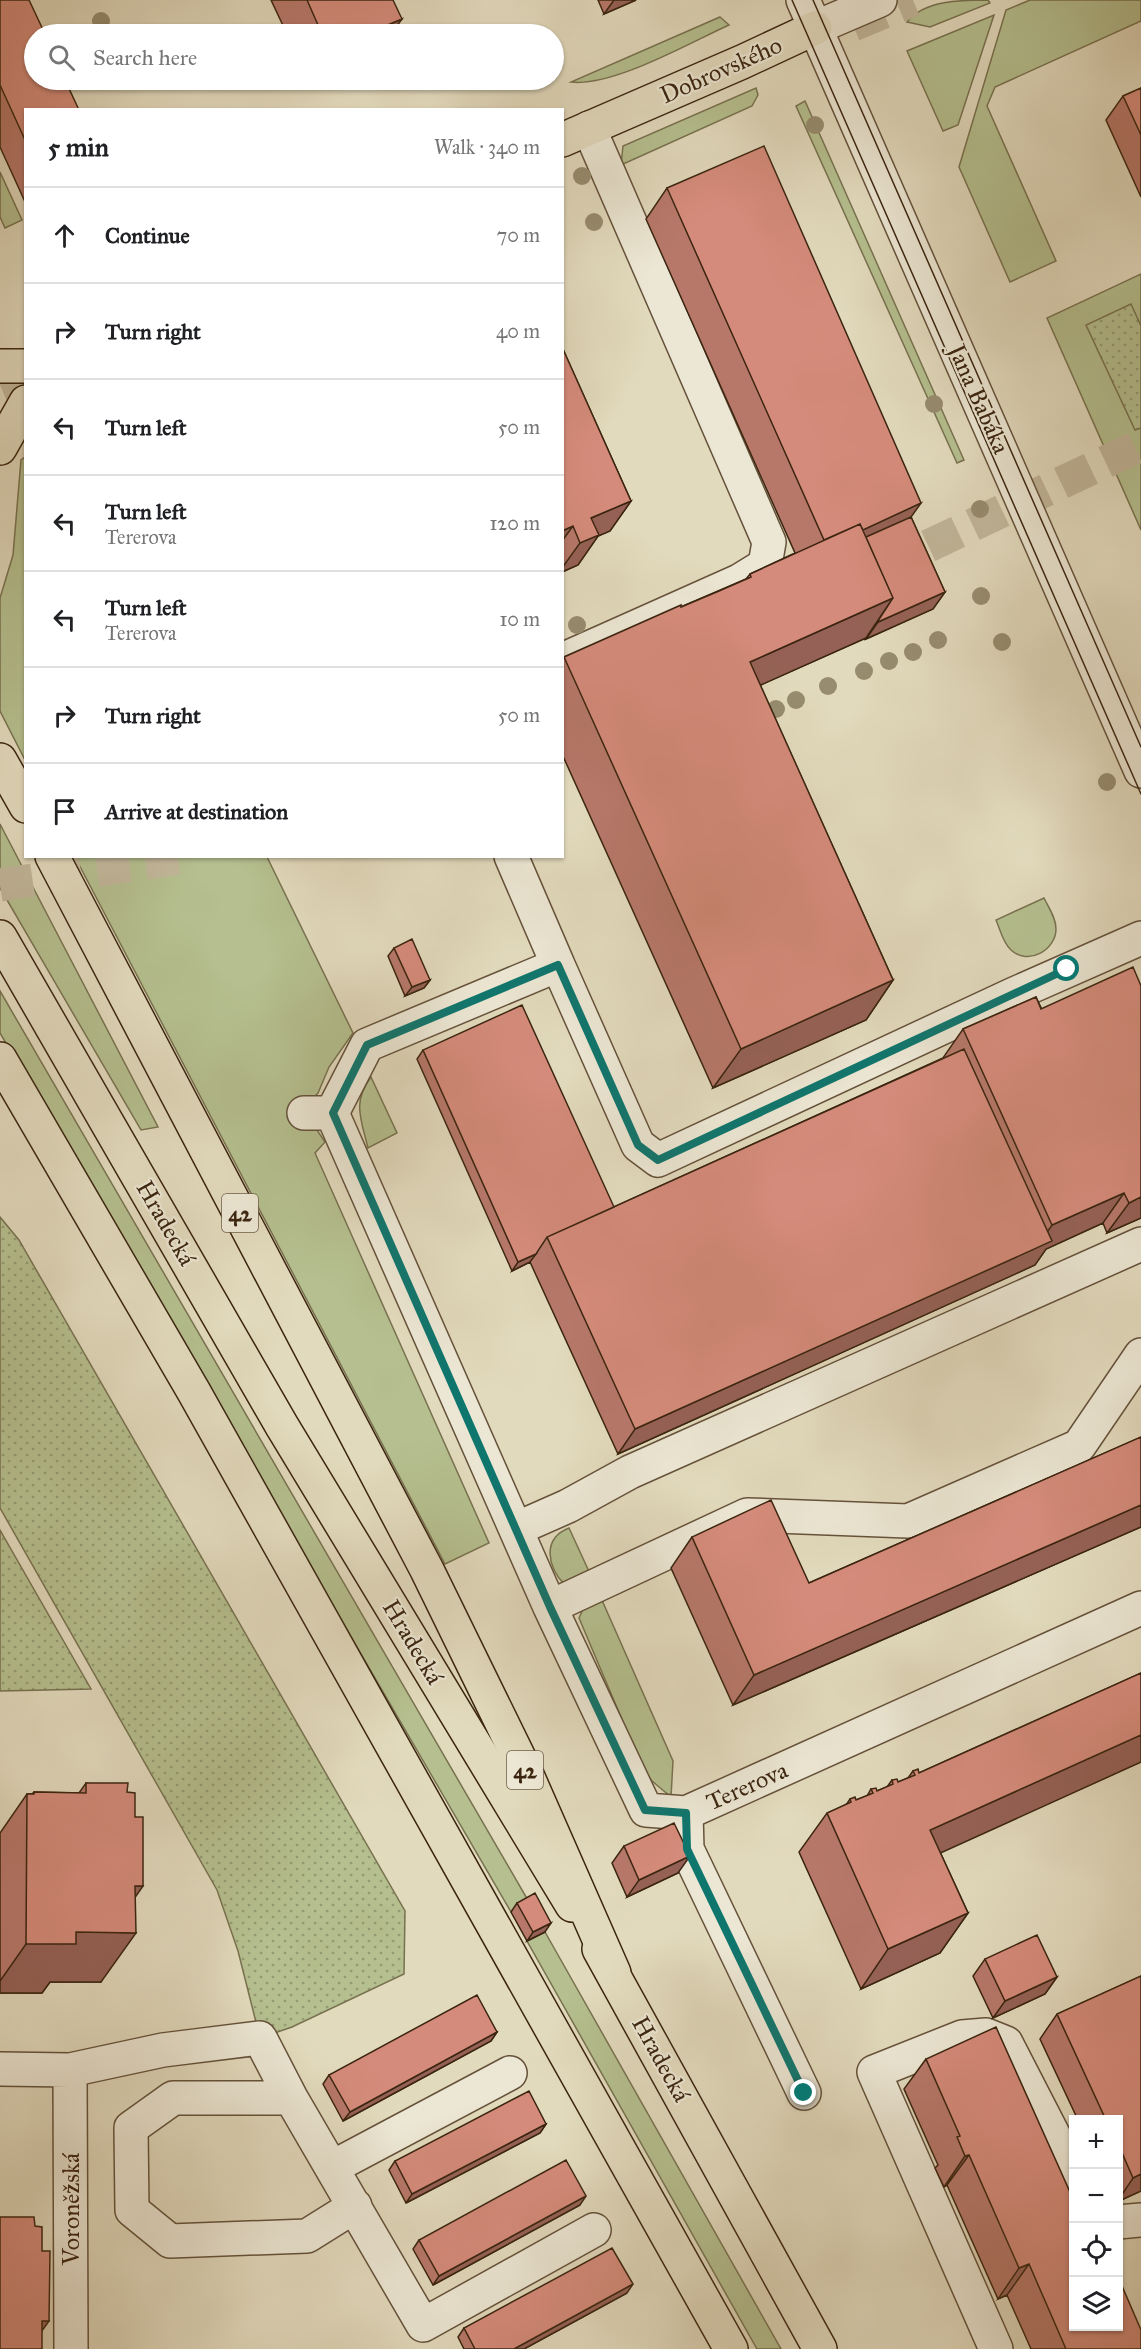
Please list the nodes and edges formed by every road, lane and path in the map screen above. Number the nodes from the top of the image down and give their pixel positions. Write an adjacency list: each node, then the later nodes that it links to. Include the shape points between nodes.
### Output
1 (880, 0): 2 (street, Dobrovského)
2 (809, 14): 3 (main road, Dobrovského, via 742,62); 10 (street, Jana Babáka)
3 (576, 134): 8 (street, via 769,542 765,565 739,581)
4 (0, 366): 5 (main road)
5 (24, 366)
6 (24, 406): 7 (main road)
7 (0, 448)
8 (564, 659)
9 (0, 760): 11 (main road)
10 (1141, 771)
11 (24, 802)
12 (53, 858): 24 (main road, 42, via 427,1570 523,1766)
13 (512, 858): 16 (street)
14 (0, 937): 24 (main road, Hradecká, via 282,1426)
15 (1141, 938): 16 (street, via 658,1160 638,1145)
16 (558, 965): 20 (street, Tererova, via 367,1045 318,1113)
17 (0, 1059): 38 (main road, via 194,1392)
18 (1141, 1244): 20 (street, via 630,1472)
19 (1141, 1355): 21 (street, via 1079,1446 908,1521 747,1515)
20 (516, 1529): 21 (street, Tererova)
21 (550, 1607): 23 (street, Tererova, via 645,1810)
22 (1141, 1608): 23 (street, Tererova)
23 (686, 1813): 28 (street, via 687,1849)
24 (614, 1973): 39 (main road, Hradecká)
25 (0, 2069): 26 (street)
26 (70, 2070): 29 (street, via 164,2050 260,2038); 37 (street, Voroněžská)
27 (510, 2073): 30 (street)
28 (804, 2093)
29 (291, 2098): 30 (street); 32 (street, via 173,2098 131,2128 132,2210 170,2241 307,2236)
30 (333, 2167): 32 (street)
31 (1071, 2169): 40 (street, via 1006,2043 986,2035 962,2037 874,2072)
32 (355, 2206): 36 (street)
33 (1141, 2220): 34 (street)
34 (1123, 2222)
35 (594, 2230): 36 (street)
36 (425, 2337)
37 (71, 2349)
38 (731, 2349)
39 (820, 2349)
40 (996, 2349)

